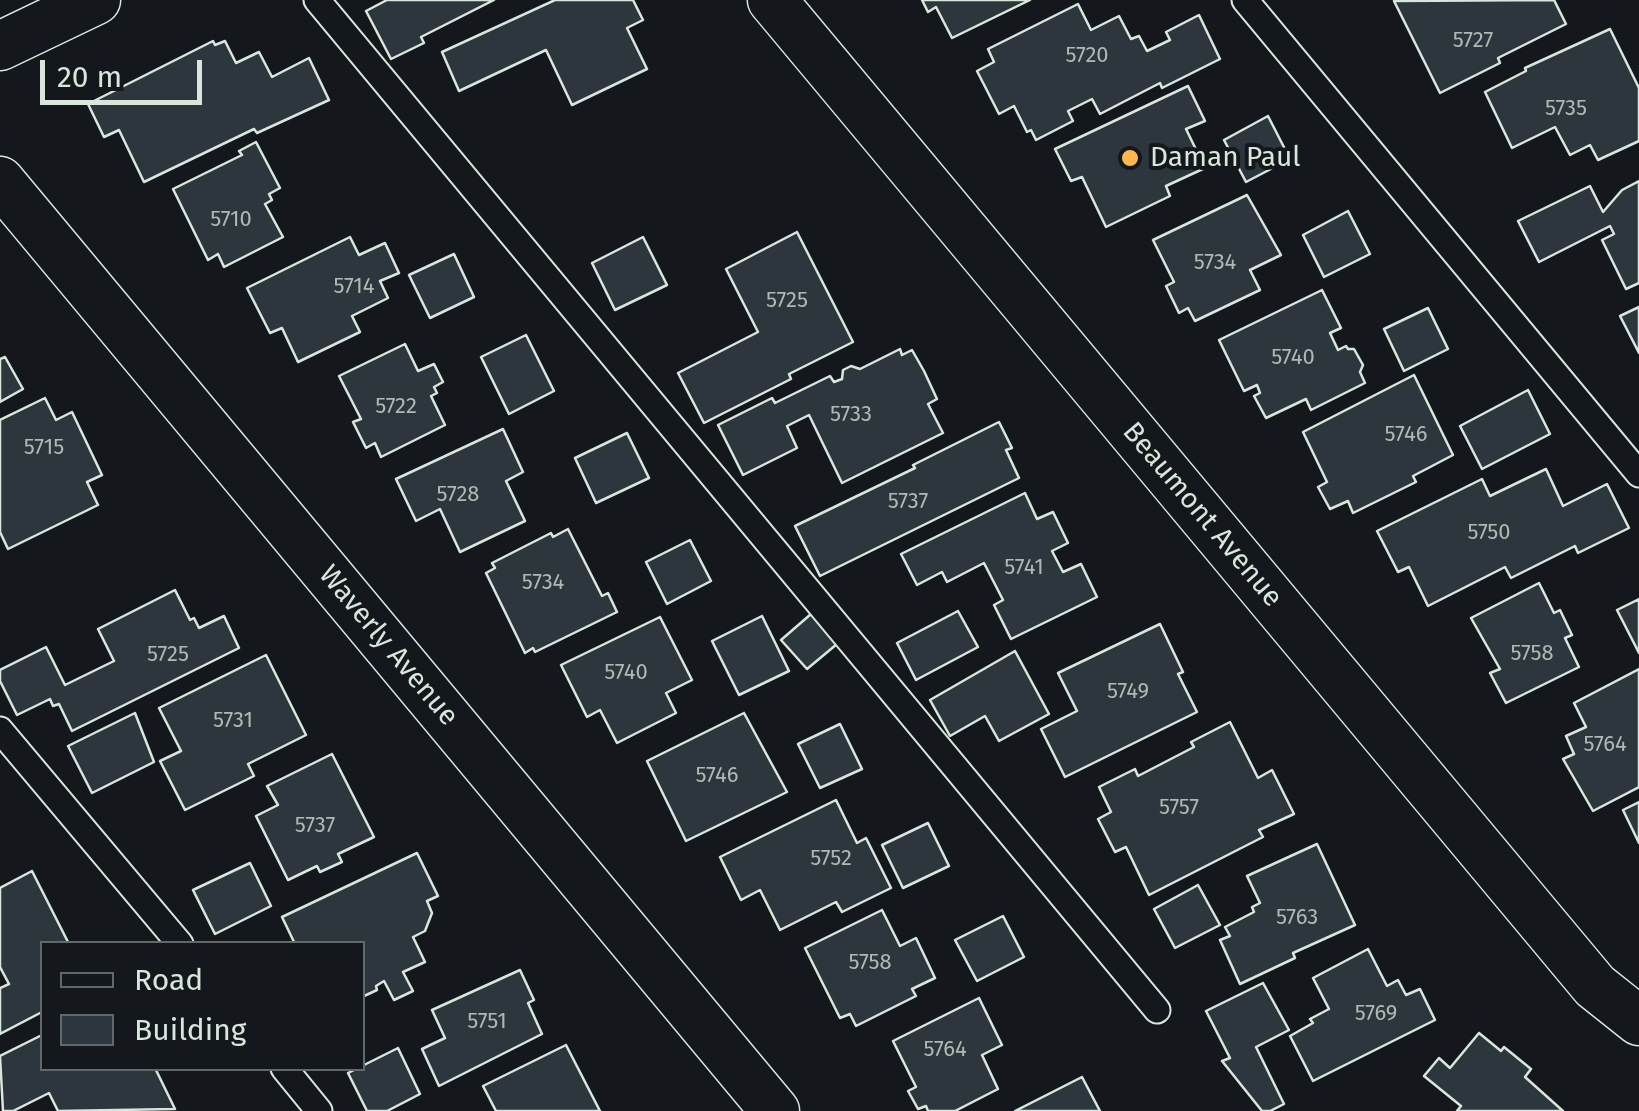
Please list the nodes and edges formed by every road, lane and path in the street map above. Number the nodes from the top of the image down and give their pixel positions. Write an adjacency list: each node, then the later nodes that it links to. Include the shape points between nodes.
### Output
1 (96, 0): 5 (street)
2 (317, 0): 10 (lane)
3 (772, 0): 11 (street, Beaumont Avenue, via 1595,986)
4 (1244, 0): 7 (lane)
5 (0, 46)
6 (0, 181): 14 (street, Waverly Avenue)
7 (1639, 474)
8 (0, 730): 9 (lane)
9 (177, 941)
10 (1157, 1010)
11 (1639, 1021)
12 (287, 1071): 13 (lane)
13 (320, 1111)
14 (776, 1111)

